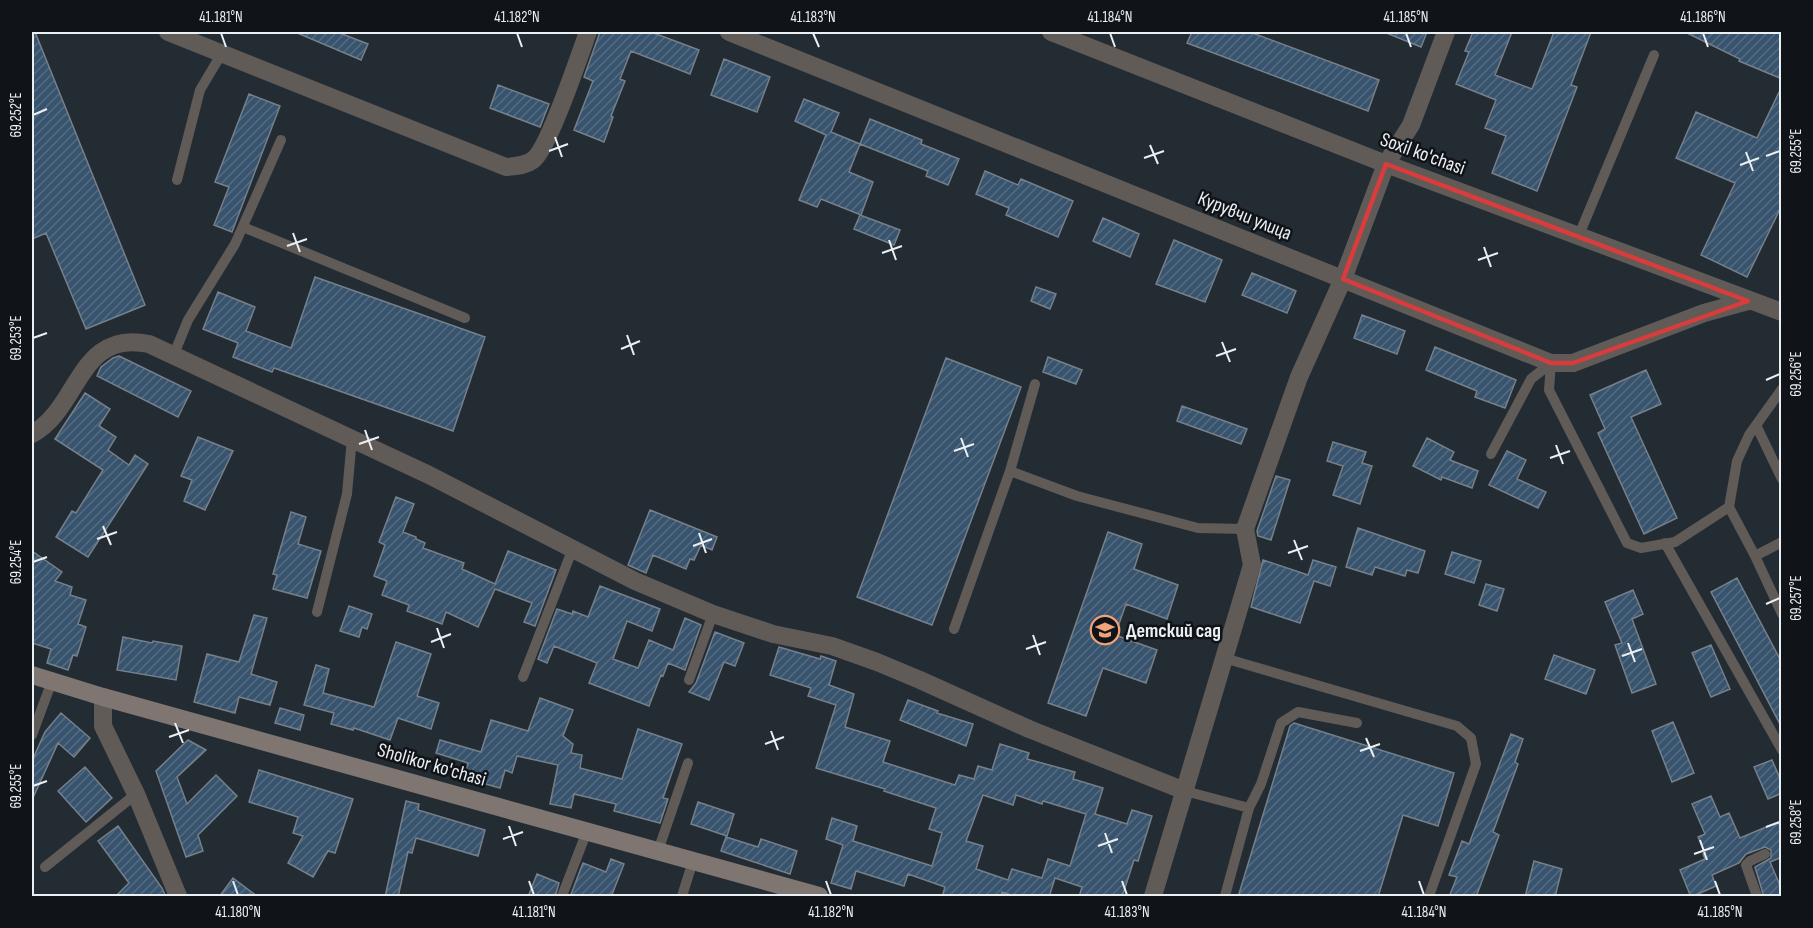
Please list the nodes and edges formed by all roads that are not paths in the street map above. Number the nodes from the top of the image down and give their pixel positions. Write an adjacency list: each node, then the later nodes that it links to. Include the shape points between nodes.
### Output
1 (168, 32): 7 (street)
2 (588, 32): 7 (street, via 549,136 535,159 521,166 506,167)
3 (729, 32): 14 (street, Курувчи улица)
4 (1050, 32): 6 (street, Soxil ko'chasi)
5 (1446, 32): 10 (street, via 1411,125)
6 (1074, 36): 10 (street, Soxil ko'chasi)
7 (222, 53): 11 (lane, via 200,90)
8 (1654, 55): 13 (lane)
9 (281, 140): 12 (lane)
10 (1386, 164): 13 (street, Soxil ko'chasi); 14 (street)
11 (177, 180)
12 (243, 227): 17 (lane); 18 (lane, via 188,320)
13 (1580, 235): 15 (street, Soxil ko'chasi)
14 (1342, 279): 19 (street, Курувчи улица); 29 (street, via 1299,377)
15 (1748, 301): 16 (street, Soxil ko'chasi); 19 (street, Курувчи улица, via 1704,313 1573,363)
16 (1782, 312)
17 (465, 318)
18 (174, 354): 23 (street, via 136,341 105,348 49,421); 24 (street)
19 (1551, 363): 25 (lane, via 1531,379); 31 (lane, via 1549,390 1627,543 1641,548)
20 (1035, 384): 26 (lane)
21 (1782, 389): 22 (lane)
22 (1756, 424): 27 (lane); 28 (lane, via 1737,462)
23 (32, 434)
24 (352, 438): 32 (street); 34 (lane, via 347,494)
25 (1491, 454)
26 (1010, 471): 29 (lane, via 1077,496 1198,528); 37 (lane)
27 (1782, 479)
28 (1730, 507): 31 (lane, via 1675,542); 33 (lane)
29 (1245, 529): 38 (street, via 1252,565)
30 (1782, 542): 33 (lane)
31 (1665, 543): 46 (lane)
32 (573, 548): 35 (street); 40 (lane)
33 (1755, 556): 36 (lane)
34 (317, 612)
35 (713, 614): 41 (lane); 48 (street, via 877,662 1029,729)
36 (1782, 614)
37 (954, 629)
38 (1224, 658): 48 (street); 62 (lane, via 1457,726 1471,738 1476,764)
39 (32, 675): 42 (street, Sholikor ko'chasi)
40 (523, 677)
41 (689, 680)
42 (52, 681): 43 (street, Sholikor ko'chasi); 45 (lane)
43 (103, 697): 49 (street, via 103,726); 51 (street, Sholikor ko'chasi)
44 (1357, 723): 50 (lane, via 1298,712 1281,723)
45 (32, 735)
46 (1781, 749)
47 (688, 763): 52 (lane)
48 (1185, 791): 50 (lane); 60 (street)
49 (136, 794): 55 (lane); 56 (street)
50 (1249, 808): 61 (lane)
51 (587, 831): 52 (street, Sholikor ko'chasi); 57 (lane)
52 (658, 851): 54 (street, Sholikor ko'chasi)
53 (1765, 854): 63 (lane, via 1746,866)
54 (693, 861): 58 (lane); 59 (street, Sholikor ko'chasi)
55 (45, 867)
56 (178, 897)
57 (562, 897)
58 (682, 897)
59 (819, 897)
60 (1154, 897)
61 (1225, 897)
62 (1429, 897)
63 (1757, 897)

